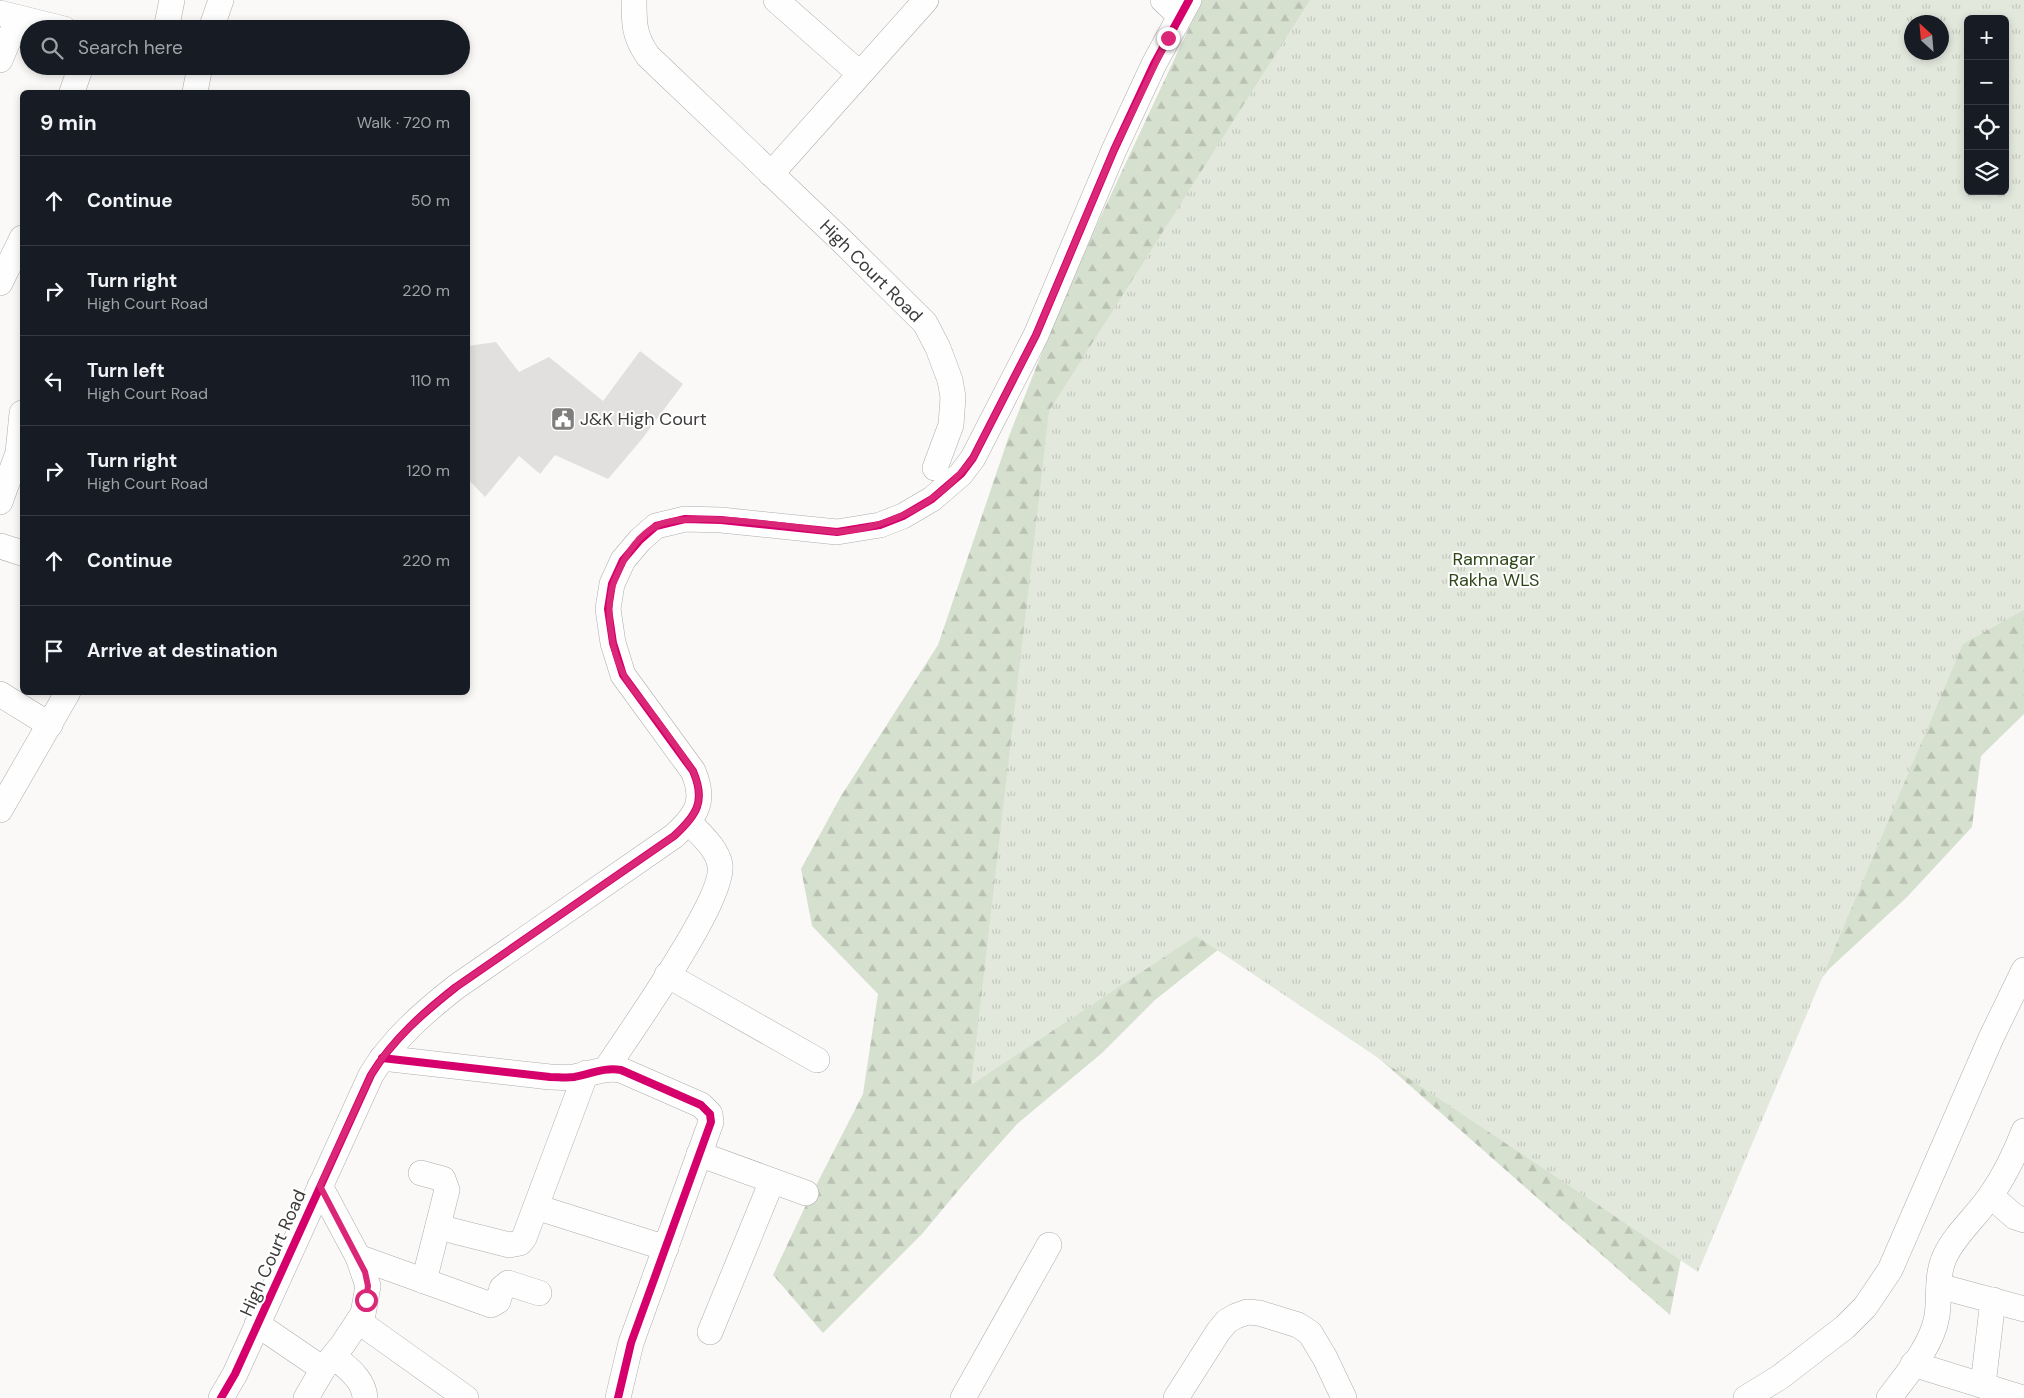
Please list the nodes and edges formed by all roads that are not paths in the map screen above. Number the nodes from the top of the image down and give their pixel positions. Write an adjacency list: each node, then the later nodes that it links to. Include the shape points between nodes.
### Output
1 (172, 0): 9 (street)
2 (221, 0): 10 (street)
3 (634, 0): 17 (street, High Court Road, via 634,28 648,56)
4 (776, 0): 12 (street)
5 (926, 0): 12 (street)
6 (1178, 5): 21 (street, High Court Road, via 1036,335)
7 (9, 15): 8 (street); 11 (street)
8 (29, 20)
9 (168, 20)
10 (214, 20)
11 (0, 60)
12 (860, 74): 17 (street)
13 (78, 75): 15 (street)
14 (198, 75): 16 (street)
15 (73, 90)
16 (195, 90)
17 (771, 174): 23 (street, High Court Road, via 925,323 938,348 953,397 951,425)
18 (20, 242): 19 (street)
19 (2, 273)
20 (20, 422): 22 (street)
21 (983, 437): 23 (street); 25 (street, High Court Road, via 961,474 932,499)
22 (14, 450): 24 (street)
23 (935, 468): 25 (street)
24 (0, 502)
25 (903, 516): 32 (street, High Court Road, via 880,525 837,532 685,519 656,526 623,560 612,584 608,609 613,643 623,675 681,752 700,787 698,804)
26 (0, 546): 27 (street)
27 (20, 552)
28 (0, 694): 30 (street)
29 (66, 695): 30 (street)
30 (50, 725): 31 (street)
31 (4, 793)
32 (689, 822): 34 (street, via 713,848 720,865 720,875 703,918); 35 (street, High Court Road, via 674,836 456,987 423,1013)
33 (2024, 970): 71 (street, via 1890,1270 1878,1289 1845,1327 1780,1377)
34 (667, 974): 36 (street); 37 (street)
35 (382, 1058): 37 (street, via 550,1077 574,1077); 43 (street, High Court Road)
36 (817, 1060)
37 (596, 1071): 39 (street, via 621,1070 706,1109 711,1122); 46 (street)
38 (2024, 1131): 40 (street)
39 (699, 1154): 42 (street); 50 (street)
40 (2019, 1161): 45 (street)
41 (421, 1173): 48 (street, via 443,1179 446,1185 447,1196)
42 (772, 1181): 44 (street); 59 (street)
43 (320, 1186): 51 (street); 58 (street, High Court Road)
44 (806, 1193)
45 (1991, 1196): 47 (street, via 2015,1217); 53 (street, via 1950,1248 1940,1270)
46 (536, 1207): 48 (street, via 524,1238 515,1245); 50 (street)
47 (2024, 1220)
48 (438, 1227): 52 (street)
49 (1048, 1245): 68 (street)
50 (666, 1248): 67 (street, via 631,1343)
51 (358, 1257): 52 (street); 57 (street, via 368,1286 363,1314)
52 (424, 1280): 54 (street, via 491,1305 498,1301 502,1288 508,1283)
53 (1939, 1286): 55 (street); 61 (street, via 1934,1329)
54 (539, 1293)
55 (1992, 1300): 56 (street); 62 (street)
56 (2024, 1309)
57 (358, 1321): 60 (street); 66 (street)
58 (257, 1324): 60 (street); 63 (street, High Court Road)
59 (710, 1332)
60 (329, 1363): 64 (street); 65 (street, via 360,1382)
61 (1913, 1364): 62 (street); 72 (street)
62 (1983, 1385): 73 (street)
63 (221, 1398)
64 (306, 1398)
65 (365, 1398)
66 (466, 1398)
67 (618, 1398)
68 (963, 1398)
69 (1176, 1398): 70 (street, via 1218,1332 1227,1322 1247,1312 1298,1325 1310,1333)
70 (1344, 1398)
71 (1746, 1398)
72 (1890, 1398)
73 (2023, 1398)

